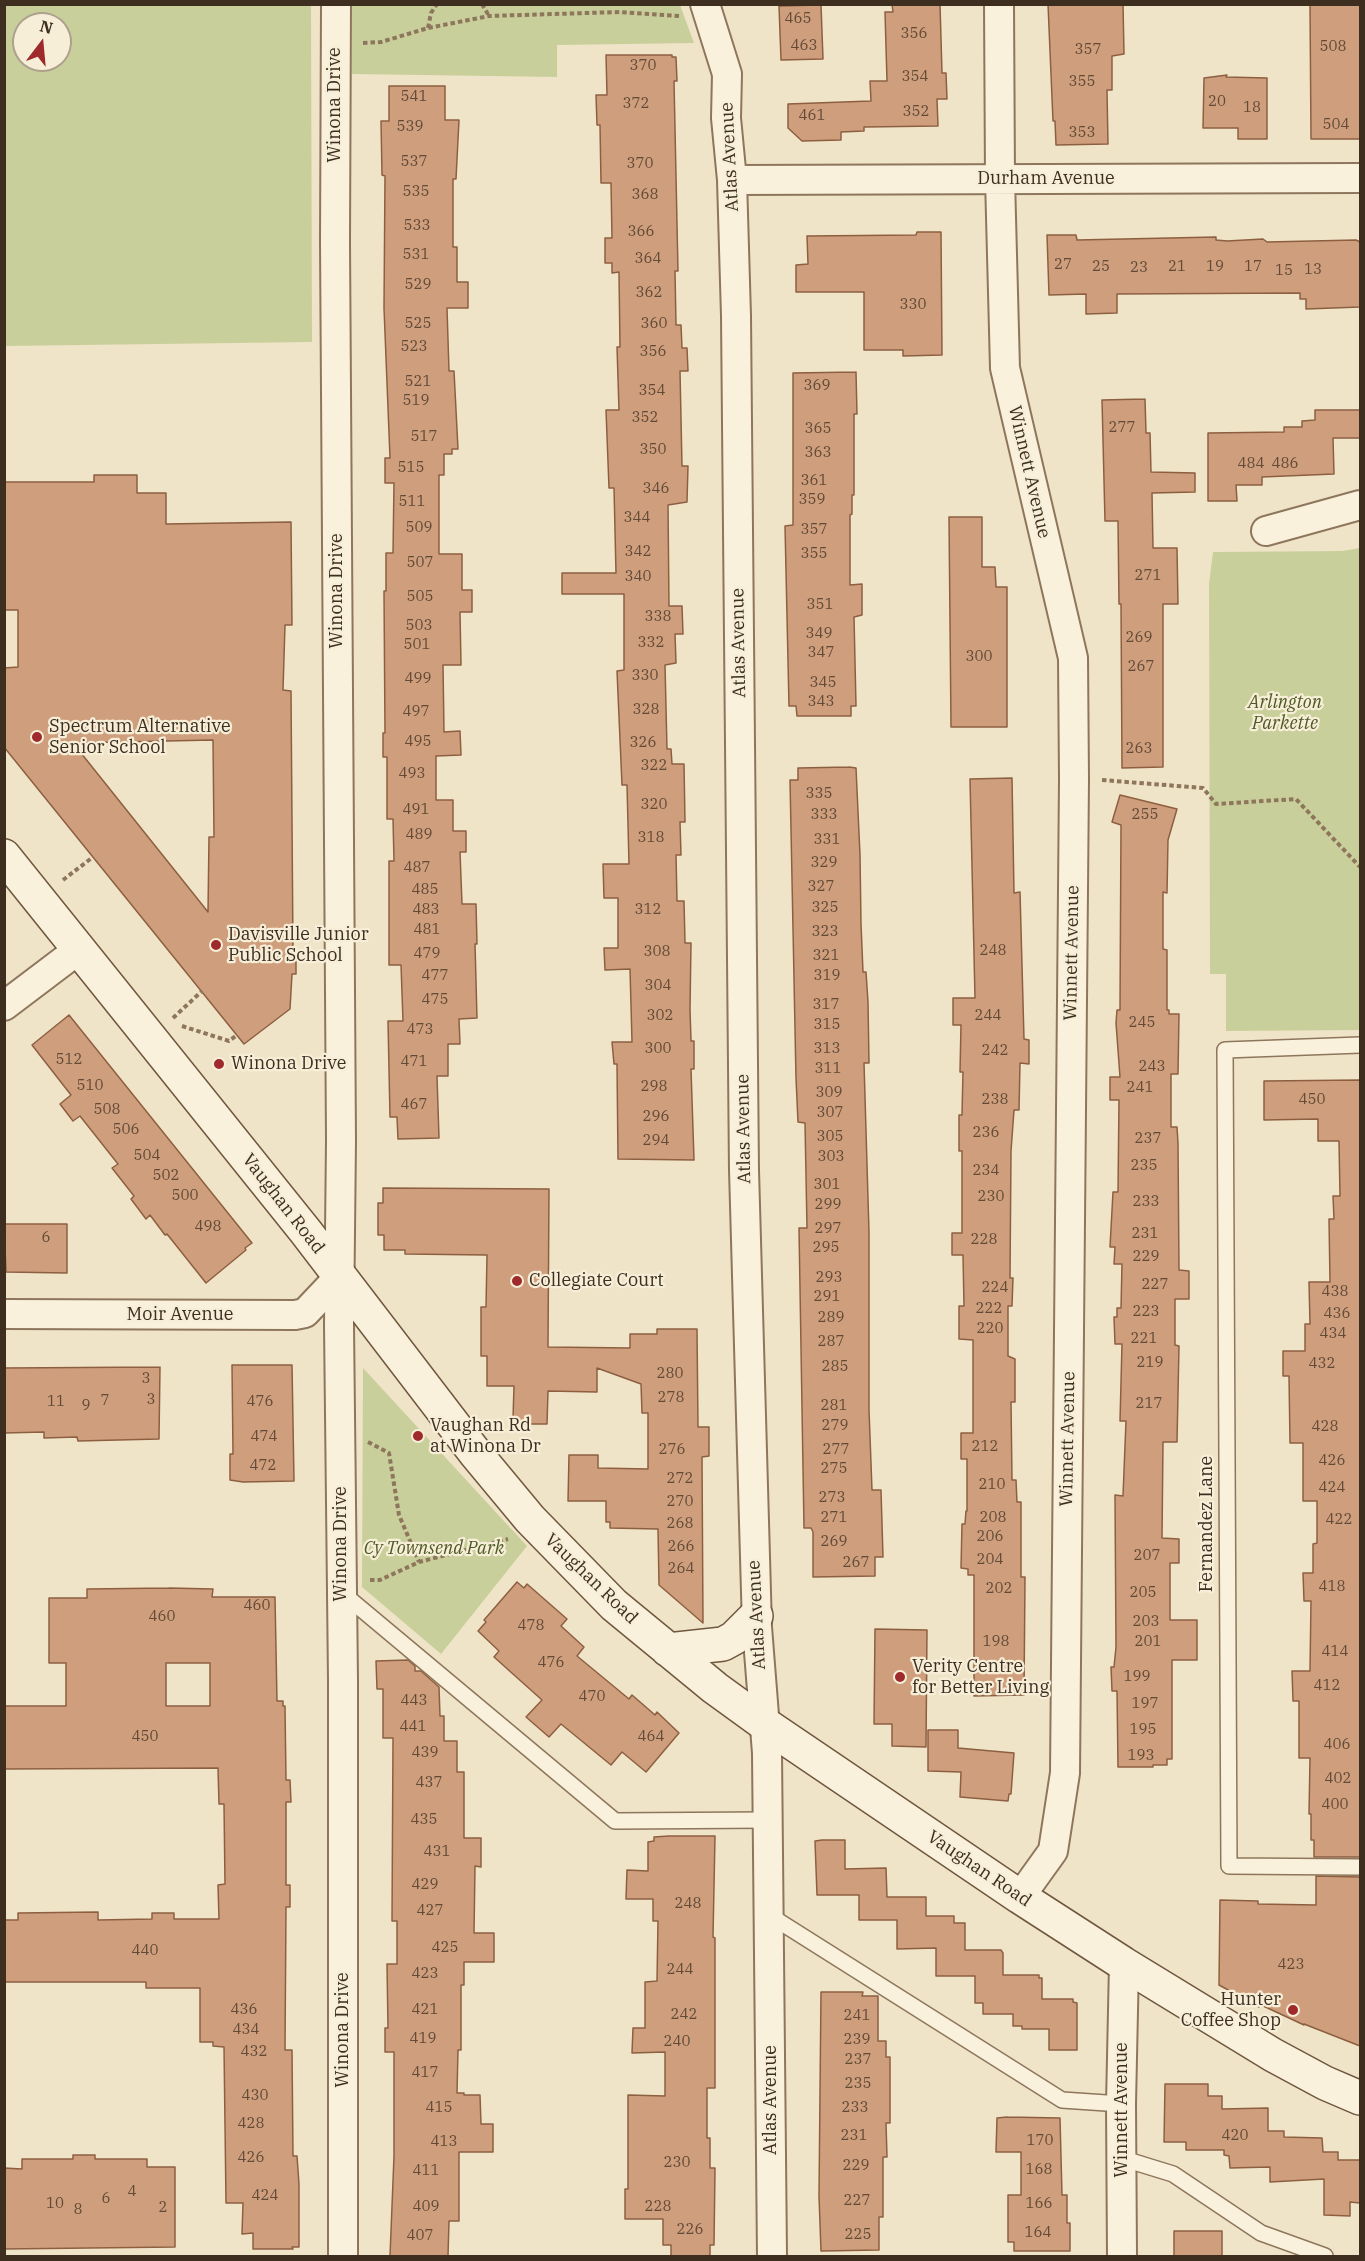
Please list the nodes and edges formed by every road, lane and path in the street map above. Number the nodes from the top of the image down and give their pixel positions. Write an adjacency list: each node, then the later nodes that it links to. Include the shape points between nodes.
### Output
1 (336, 4): 26 (street, Winona Drive)
2 (437, 4): 7 (path)
3 (482, 4): 6 (path)
4 (999, 4): 10 (street, Winnett Avenue)
5 (694, 10): 6 (path); 11 (street, Atlas Avenue, via 727,74 726,118)
6 (489, 16): 7 (path)
7 (428, 28): 8 (path, via 381,42)
8 (353, 44)
9 (1360, 178): 10 (street, Durham Avenue)
10 (1000, 179): 11 (street, Durham Avenue); 14 (street, Winnett Avenue, via 1005,368 1072,658)
11 (732, 180): 32 (street, Atlas Avenue, via 744,1170)
12 (1360, 505): 13 (street)
13 (1266, 531)
14 (1074, 778): 17 (path, via 1203,788 1216,804 1296,799); 37 (street, Winnett Avenue, via 1065,1773 1053,1851)
15 (4, 856): 18 (street, Vaughan Road)
16 (93, 857): 18 (path)
17 (1360, 867)
18 (39, 898): 19 (street, Vaughan Road)
19 (78, 950): 21 (street); 26 (street, Vaughan Road)
20 (202, 991): 22 (path)
21 (4, 1006)
22 (173, 1018)
23 (182, 1026): 24 (path, via 229,1041)
24 (237, 1035)
25 (1360, 1045): 36 (lane, Fernandez Lane, via 1225,1050 1229,1866)
26 (339, 1277): 27 (street, Moir Avenue, via 305,1313 295,1315); 31 (street, Winona Drive); 33 (street, Vaughan Road, via 530,1519 614,1605)
27 (4, 1314)
28 (362, 1438): 30 (path, via 389,1453 399,1515)
29 (512, 1538): 30 (path)
30 (419, 1562): 31 (path, via 380,1581)
31 (352, 1586): 35 (lane, via 615,1821); 43 (street, Winona Drive)
32 (756, 1616): 33 (street, via 723,1644); 34 (street, Atlas Avenue)
33 (668, 1650): 34 (street, Vaughan Road)
34 (765, 1725): 35 (street, Atlas Avenue); 37 (street, Vaughan Road)
35 (768, 1820): 38 (street, Atlas Avenue)
36 (1360, 1867)
37 (1020, 1897): 39 (street, Vaughan Road)
38 (769, 1915): 41 (lane, via 1062,2100); 44 (street, Atlas Avenue)
39 (1124, 1964): 40 (street, Vaughan Road, via 1273,2055); 41 (street, Winnett Avenue)
40 (1360, 2098)
41 (1121, 2104): 42 (street, Winnett Avenue)
42 (1121, 2158): 45 (street, Winnett Avenue); 46 (lane, via 1173,2174 1261,2233)
43 (343, 2256)
44 (772, 2256)
45 (1122, 2256)
46 (1325, 2256)

